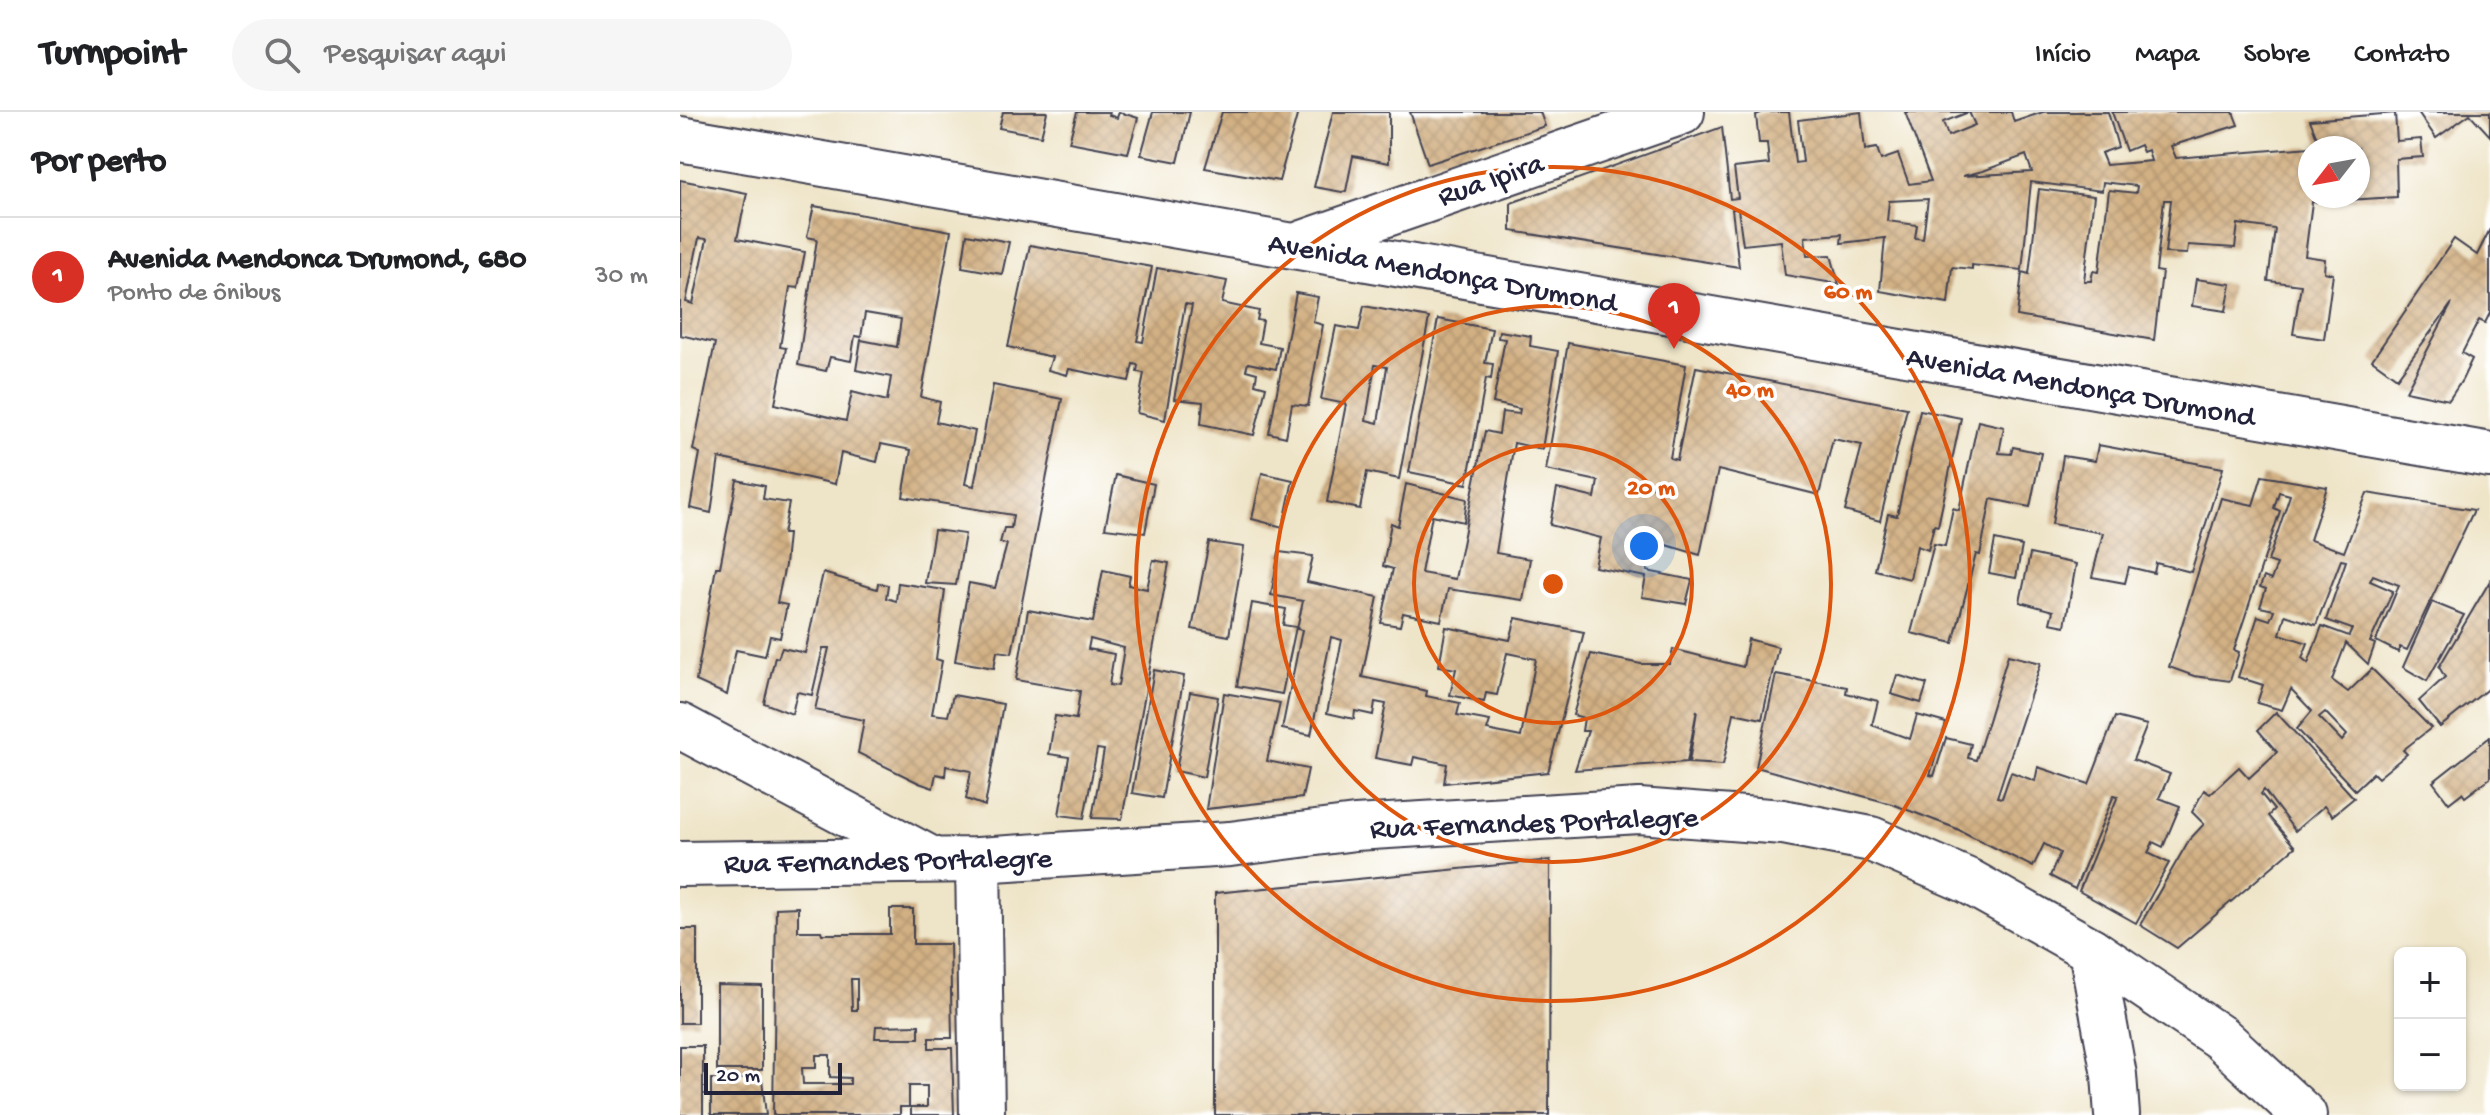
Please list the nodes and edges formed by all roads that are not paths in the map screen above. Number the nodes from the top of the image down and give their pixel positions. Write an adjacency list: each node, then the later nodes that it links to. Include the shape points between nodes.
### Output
1 (1682, 112): 3 (street, Rua Ipira)
2 (680, 139): 3 (street, Avenida Mendonça Drumond)
3 (1298, 245): 4 (street, Avenida Mendonça Drumond)
4 (2490, 455)
5 (680, 726): 6 (street)
6 (931, 859): 7 (street, Rua Fernandes Portalegre); 8 (street, Rua Fernandes Portalegre)
7 (978, 860): 9 (street, Rua Fernandes Portalegre, via 1230,844 1355,828 1639,811 1701,813 1871,839 1968,881); 10 (street)
8 (680, 864)
9 (2091, 950): 11 (street); 12 (street, Rua Fernandes Portalegre, via 2221,1038)
10 (982, 1115)
11 (2117, 1115)
12 (2304, 1115)

